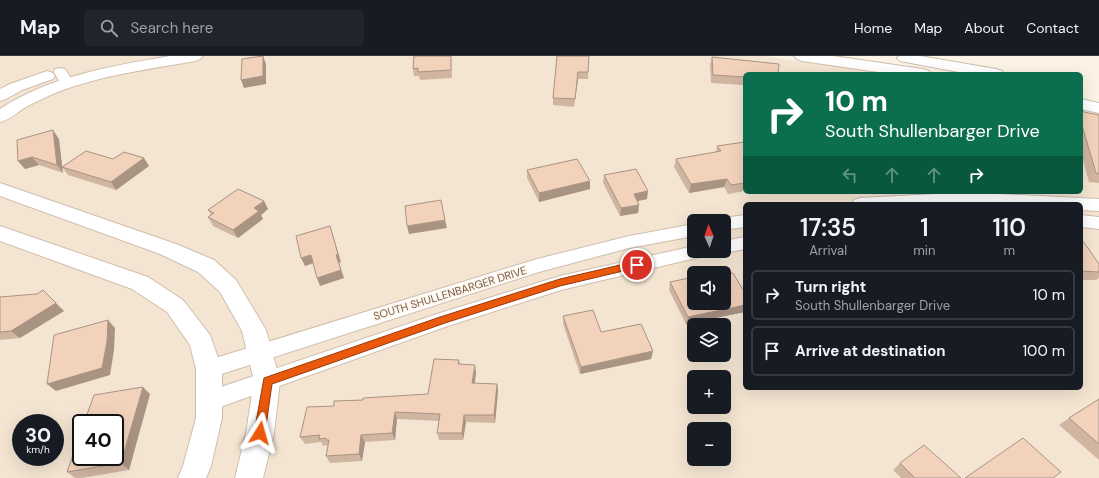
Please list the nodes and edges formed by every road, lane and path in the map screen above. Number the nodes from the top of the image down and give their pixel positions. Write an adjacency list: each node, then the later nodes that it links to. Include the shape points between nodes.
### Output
1 (129, 56): 7 (street, via 86,64)
2 (195, 56): 7 (street)
3 (802, 56): 5 (street)
4 (895, 56): 6 (street)
5 (910, 72)
6 (985, 72)
7 (63, 78): 10 (street, via 16,87); 13 (street, via 14,106)
8 (1083, 89): 9 (street)
9 (1099, 93)
10 (0, 96)
11 (1083, 104): 12 (street)
12 (1099, 108)
13 (0, 118)
14 (0, 189): 28 (street, via 168,249 206,266 228,286 254,330)
15 (890, 202): 16 (street, via 999,199)
16 (1046, 202)
17 (1083, 204): 18 (street)
18 (1099, 205)
19 (743, 220): 21 (street)
20 (1083, 221): 22 (street)
21 (731, 223)
22 (1099, 223)
23 (687, 231): 28 (street, SOUTH SHULLENBARGER DRIVE, via 629,242 537,266)
24 (0, 233): 29 (street, via 140,283 175,306 201,342)
25 (743, 243): 26 (street)
26 (731, 245)
27 (687, 254): 30 (street, SOUTH SHULLENBARGER DRIVE, via 560,283 443,320)
28 (260, 353): 29 (street, SOUTH SHULLENBARGER DRIVE); 30 (street)
29 (209, 369): 31 (street)
30 (267, 381): 31 (street, SOUTH SHULLENBARGER DRIVE); 33 (street, via 260,433)
31 (209, 401): 32 (street, via 209,418)
32 (192, 478)
33 (249, 478)

